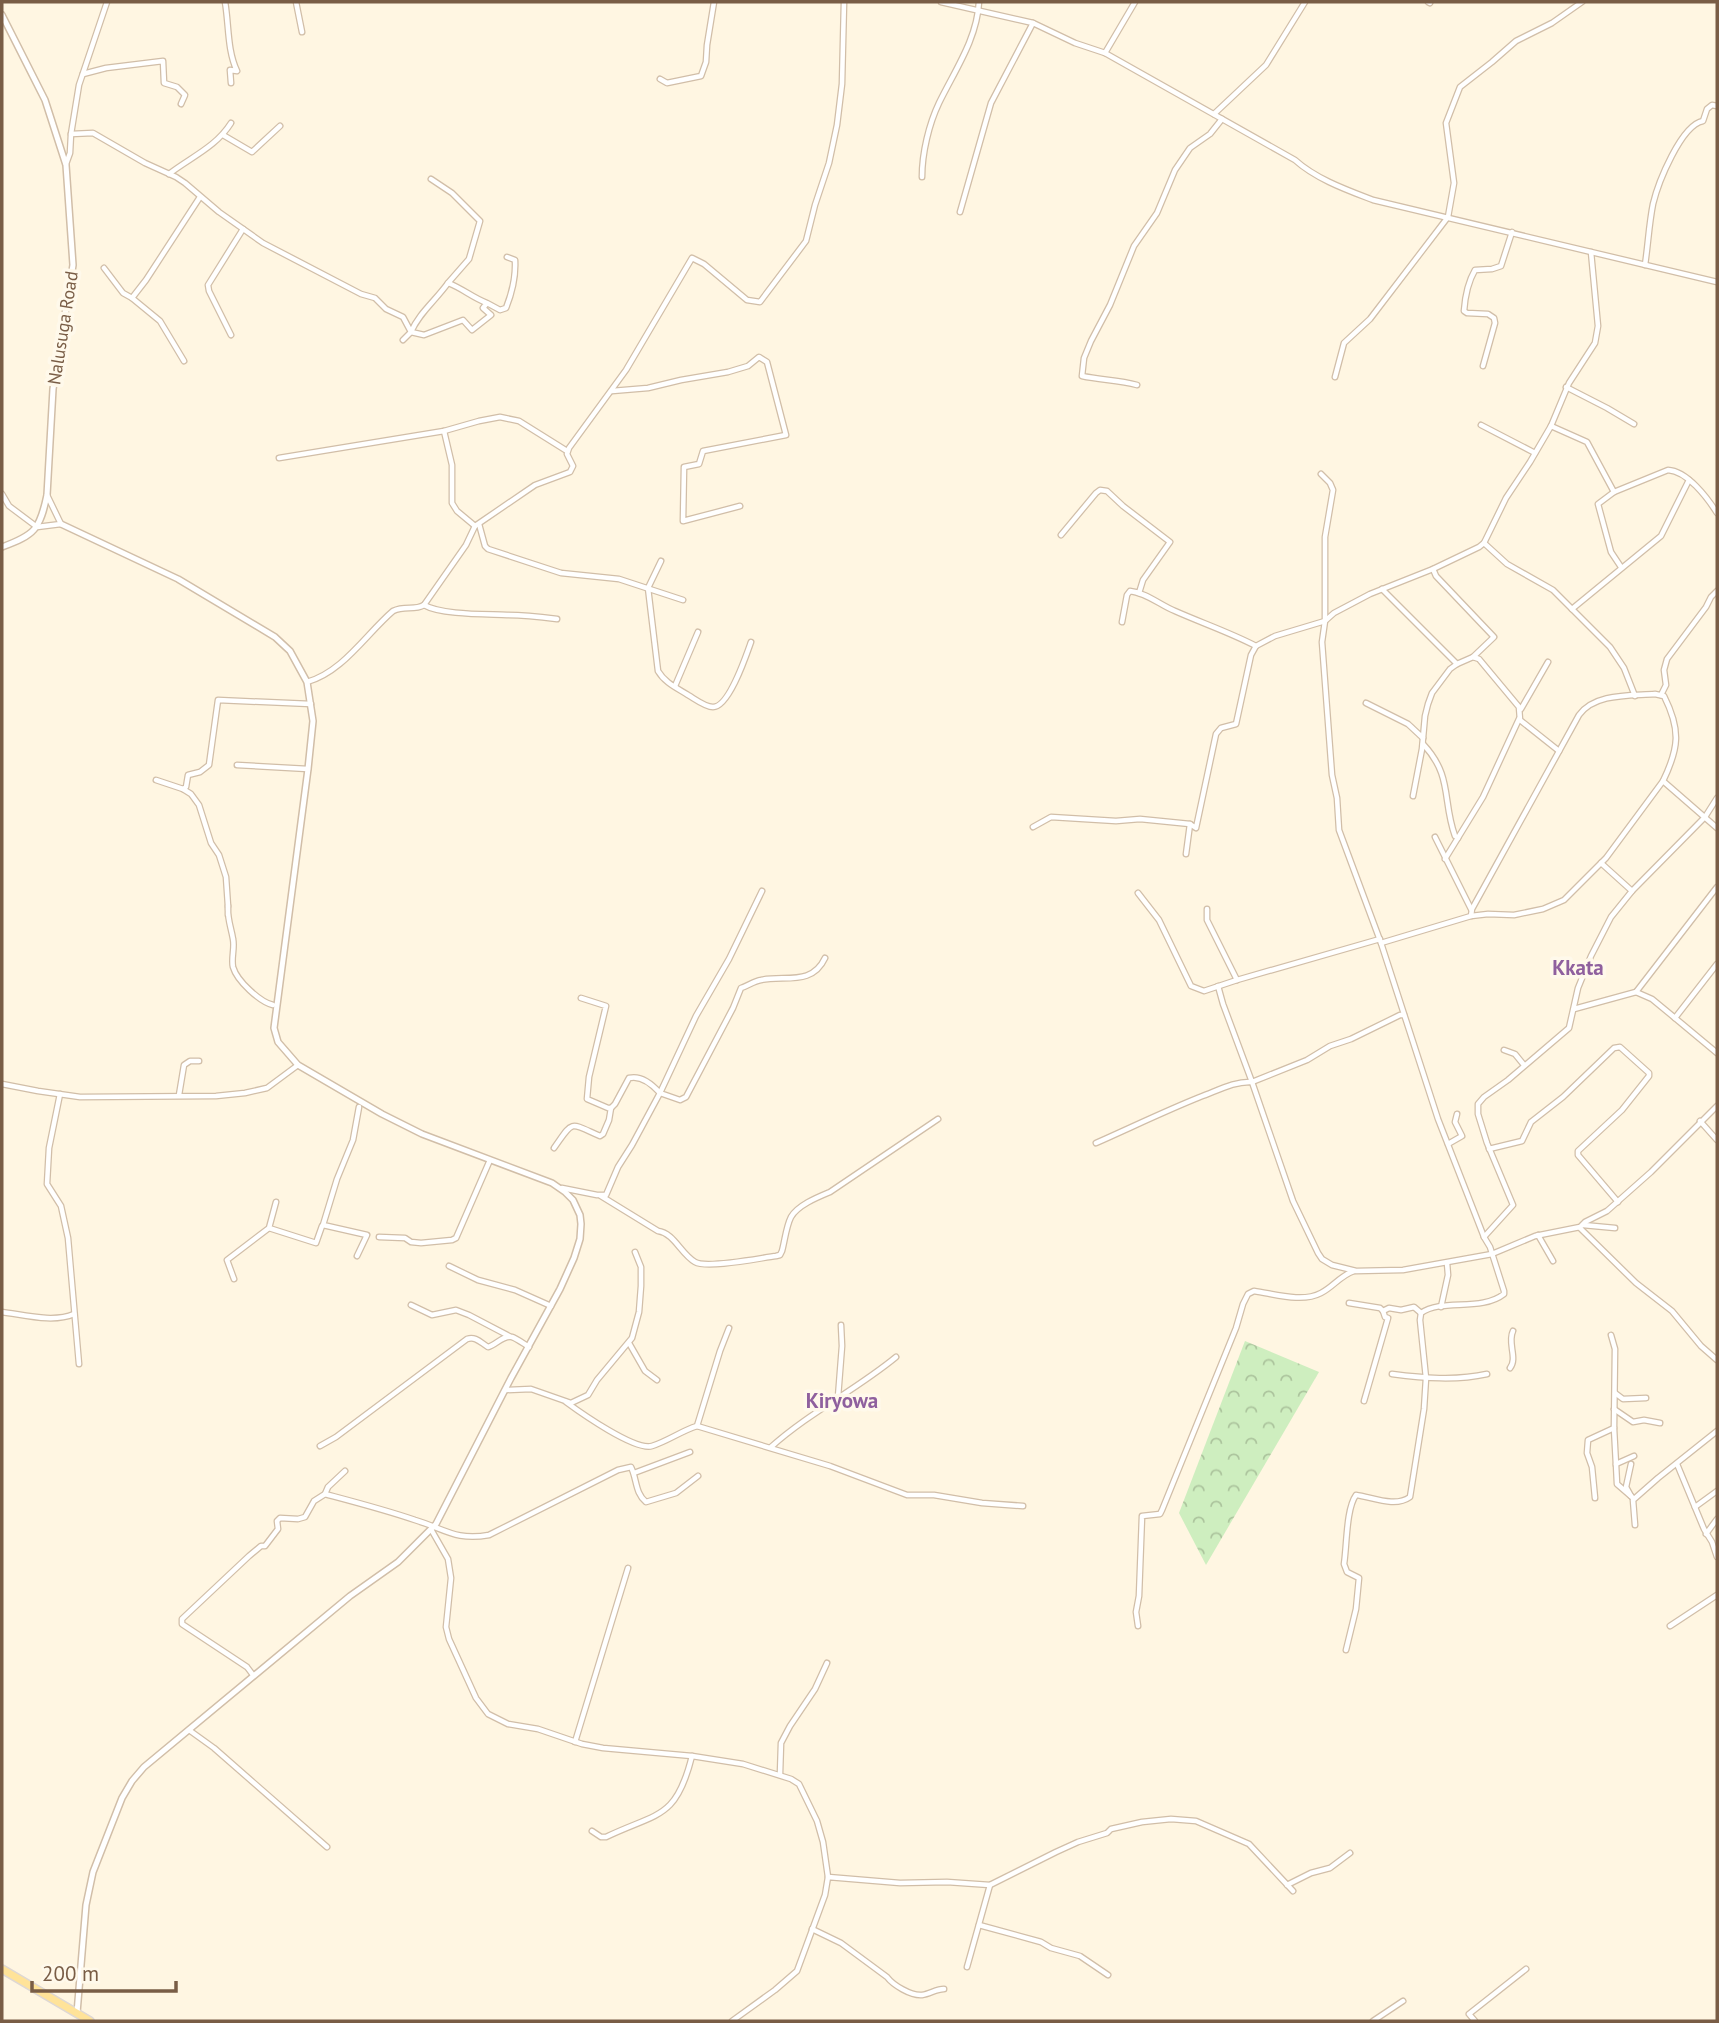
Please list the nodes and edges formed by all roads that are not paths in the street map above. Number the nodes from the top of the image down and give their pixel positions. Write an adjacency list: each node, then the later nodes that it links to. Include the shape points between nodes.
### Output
1 (107, 2): 16 (street)
2 (225, 2): 18 (street, via 237,71 230,70)
3 (296, 2): 14 (street)
4 (714, 2): 17 (street, via 701,76 667,83)
5 (844, 2): 52 (street, via 837,125 806,241 760,302 747,300 692,258)
6 (941, 2): 11 (street)
7 (979, 2): 11 (street)
8 (1135, 2): 15 (street)
9 (1305, 2): 21 (street, via 1266,65)
10 (1582, 2): 33 (street, via 1516,41 1460,87 1446,123 1454,183)
11 (979, 10): 13 (street); 29 (street, via 972,38 930,127)
12 (2, 15): 27 (street, Nalusuga Road, via 45,100)
13 (1033, 23): 15 (street); 32 (street, via 991,103)
14 (302, 32)
15 (1105, 53): 21 (street)
16 (82, 74): 19 (street, via 163,61 164,83 184,95); 25 (street)
17 (660, 79)
18 (231, 83)
19 (181, 104)
20 (1717, 106): 38 (street, via 1707,109 1703,121 1695,122 1685,133 1664,172 1654,202)
21 (1214, 114): 22 (street)
22 (1223, 120): 33 (street, via 1358,195); 50 (street, via 1190,148 1175,170 1157,212 1134,246 1084,358 1082,376)
23 (231, 123): 26 (street)
24 (280, 126): 26 (street, via 252,152)
25 (71, 134): 27 (street); 28 (street, via 93,133)
26 (223, 135): 28 (street)
27 (66, 165): 64 (street, Nalusuga Road, via 73,265 53,389)
28 (169, 174): 31 (street)
29 (922, 177)
30 (431, 179): 41 (street, via 480,221 470,259)
31 (200, 197): 34 (street); 42 (street)
32 (960, 212)
33 (1448, 217): 35 (street); 49 (street, via 1370,319 1345,343)
34 (243, 229): 44 (street, via 375,298 403,317); 45 (street, via 208,285)
35 (1512, 232): 36 (street); 48 (street, via 1501,266 1475,270 1465,300 1464,311 1488,314 1496,323)
36 (1591, 252): 38 (street); 51 (street, via 1598,335)
37 (507, 257): 43 (street, via 515,260 516,270 506,308)
38 (1645, 265): 40 (street)
39 (104, 268): 42 (street)
40 (1717, 282)
41 (448, 283): 43 (street); 44 (street)
42 (132, 298): 47 (street, via 160,321)
43 (487, 303): 44 (street, via 483,308 491,315 472,330 463,320 424,335)
44 (411, 332): 46 (street)
45 (230, 335)
46 (403, 341)
47 (184, 360)
48 (1483, 366)
49 (1335, 377)
50 (1137, 385)
51 (1566, 387): 53 (street); 55 (street)
52 (611, 391): 57 (street); 65 (street, via 727,372 759,358 767,362 786,435 703,450 699,464 684,467 683,521)
53 (1634, 424)
54 (1482, 425): 58 (street)
55 (1550, 426): 58 (street); 62 (street, via 1587,442)
56 (444, 431): 57 (street, via 500,417 519,421); 59 (street); 68 (street, via 452,465 452,503)
57 (567, 451): 68 (street, via 573,466 570,472 535,485)
58 (1535, 453): 71 (street)
59 (279, 458)
60 (1321, 474): 84 (street, via 1333,491 1325,537)
61 (1689, 481): 62 (street, via 1668,470); 66 (street); 74 (street, via 1661,536)
62 (1614, 492): 74 (street, via 1598,504 1611,552)
63 (2, 494): 69 (street, via 9,506)
64 (47, 495): 67 (street); 69 (street, Nalusuga Road)
65 (740, 506)
66 (1717, 509)
67 (61, 524): 69 (street); 92 (street, via 178,579 275,637 290,651)
68 (477, 525): 76 (street, via 488,548 561,573 619,579); 81 (street)
69 (37, 527): 72 (street)
70 (1061, 535): 79 (street, via 1100,490 1107,491 1170,542)
71 (1484, 543): 75 (street); 82 (street, via 1507,564 1553,590)
72 (2, 547)
73 (661, 561): 76 (street)
74 (1621, 567): 82 (street)
75 (1433, 569): 77 (street); 89 (street, via 1494,637)
76 (648, 589): 80 (street); 93 (street, via 659,671)
77 (1382, 589): 84 (street); 91 (street)
78 (1717, 592): 94 (street, via 1667,659)
79 (1139, 593): 85 (street, via 1129,593); 88 (street)
80 (683, 600)
81 (424, 605): 83 (street, via 463,614); 92 (street, via 393,611 333,670)
82 (1572, 609): 95 (street, via 1617,655)
83 (558, 619)
84 (1325, 621): 88 (street); 124 (street, via 1322,642 1339,830)
85 (1122, 622)
86 (698, 632): 93 (street)
87 (751, 642): 93 (street, via 720,705 705,704)
88 (1256, 646): 110 (street, via 1236,724 1221,727 1216,734 1196,828)
89 (1473, 657): 91 (street); 98 (street)
90 (1548, 662): 98 (street)
91 (1457, 664): 100 (street, via 1432,693 1424,716)
92 (307, 682): 97 (street)
93 (675, 687)
94 (1661, 695): 95 (street); 105 (street, via 1678,735)
95 (1635, 696): 101 (street, via 1586,706)
96 (1366, 703): 100 (street, via 1408,724)
97 (311, 704): 103 (street); 106 (street, via 218,700 209,765 188,775)
98 (1521, 710): 99 (street)
99 (1520, 719): 101 (street); 114 (street)
100 (1423, 741): 107 (street); 114 (street, via 1445,783 1450,822)
101 (1559, 751): 123 (street)
102 (237, 765): 103 (street)
103 (309, 769): 140 (street, via 274,1028 278,1042)
104 (156, 780): 106 (street)
105 (1663, 781): 109 (street); 117 (street)
106 (183, 789): 131 (street, via 199,805 226,877 233,967 252,992)
107 (1413, 796)
108 (1717, 798): 109 (street)
109 (1705, 817): 112 (street); 120 (street)
110 (1190, 824): 111 (street, via 1051,817); 115 (street)
111 (1033, 827)
112 (1717, 828)
113 (1435, 837): 116 (street)
114 (1458, 838): 116 (street)
115 (1186, 854)
116 (1445, 859): 123 (street)
117 (1601, 863): 120 (street); 123 (street, via 1555,905 1514,915)
118 (1717, 887): 129 (street)
119 (762, 891): 144 (street)
120 (1632, 891): 132 (street, via 1611,917 1591,956)
121 (1138, 893): 128 (street, via 1159,920 1191,986 1205,991)
122 (1207, 909): 127 (street, via 1207,920)
123 (1471, 913): 124 (street)
124 (1381, 941): 127 (street); 133 (street)
125 (825, 958): 144 (street, via 820,968 803,977 760,980 741,988 686,1097 680,1100)
126 (1717, 964): 134 (street)
127 (1237, 979): 128 (street)
128 (1218, 986): 142 (street)
129 (1636, 992): 132 (street); 134 (street)
130 (581, 998): 149 (street, via 606,1006 587,1099)
131 (273, 1005)
132 (1573, 1010): 141 (street, via 1569,1028)
133 (1404, 1015): 142 (street); 155 (street)
134 (1675, 1018): 136 (street)
135 (1717, 1041): 136 (street)
136 (1711, 1047): 138 (street)
137 (1504, 1049): 141 (street)
138 (1717, 1053)
139 (199, 1061): 146 (street, via 184,1065)
140 (298, 1065): 145 (street, via 267,1088 245,1093 108,1098); 158 (street, via 397,1122)
141 (1524, 1065): 157 (street, via 1478,1104)
142 (1252, 1083): 154 (street, via 1225,1087); 174 (street, via 1293,1201 1318,1253 1332,1265)
143 (2, 1084): 145 (street)
144 (660, 1093): 149 (street, via 632,1077); 160 (street, via 608,1192)
145 (60, 1094): 183 (street, via 47,1184 61,1206 68,1238)
146 (179, 1095)
147 (1717, 1106): 152 (street)
148 (359, 1107): 170 (street, via 354,1140 323,1225 367,1236)
149 (611, 1108): 156 (street, via 603,1134 570,1126)
150 (1457, 1114): 155 (street, via 1455,1122 1462,1136)
151 (938, 1119): 160 (street, via 793,1213 782,1251 776,1256 695,1262 665,1232)
152 (1700, 1121): 153 (street); 161 (street)
153 (1717, 1140)
154 (1096, 1143)
155 (1448, 1144): 167 (street)
156 (554, 1148)
157 (1489, 1149): 161 (street, via 1522,1141 1531,1122 1620,1047 1649,1076 1577,1155); 167 (street, via 1513,1205)
158 (490, 1160): 159 (street); 166 (street, via 456,1238 421,1243)
159 (557, 1187): 160 (street); 178 (street, via 573,1200 581,1224 574,1258)
160 (601, 1196)
161 (1618, 1202): 163 (street)
162 (322, 1226): 175 (street, via 316,1243 269,1228 227,1260)
163 (1581, 1226): 164 (street); 165 (street); 192 (street)
164 (1615, 1228)
165 (1538, 1235): 169 (street); 171 (street)
166 (379, 1237)
167 (1484, 1237): 169 (street)
168 (635, 1252): 189 (street, via 641,1286)
169 (1492, 1254): 172 (street); 179 (street, via 1502,1296 1484,1303)
170 (357, 1256)
171 (1553, 1261)
172 (1447, 1262): 174 (street, via 1403,1270); 179 (street)
173 (449, 1265): 178 (street)
174 (1356, 1271): 235 (street, via 1311,1297 1248,1294 1162,1510 1156,1516 1142,1516)
175 (234, 1279)
176 (1349, 1303): 180 (street)
177 (411, 1305): 188 (street, via 432,1315 456,1310)
178 (551, 1306): 190 (street)
179 (1441, 1307): 182 (street)
180 (1383, 1311): 182 (street, via 1414,1307); 203 (street, via 1388,1318)
181 (2, 1312): 183 (street, via 51,1318)
182 (1421, 1313): 197 (street)
183 (74, 1314): 193 (street)
184 (841, 1325): 201 (street)
185 (729, 1328): 207 (street)
186 (1513, 1331): 194 (street, via 1514,1362)
187 (1611, 1335): 200 (street)
188 (512, 1337): 190 (street); 210 (street, via 488,1347 467,1339)
189 (629, 1343): 198 (street, via 645,1371); 204 (street, via 586,1398)
190 (528, 1347): 199 (street)
191 (896, 1357): 201 (street)
192 (1717, 1360)
193 (79, 1364)
194 (1510, 1368)
195 (1392, 1374): 197 (street)
196 (1487, 1374): 197 (street)
197 (1426, 1378): 237 (street, via 1410,1497 1405,1501 1370,1500 1356,1494 1353,1498 1344,1564 1347,1572 1359,1578)
198 (657, 1380)
199 (505, 1390): 204 (street, via 531,1389); 228 (street)
200 (1615, 1393): 202 (street, via 1623,1399); 205 (street)
201 (838, 1397): 211 (street)
202 (1646, 1398)
203 (1364, 1401)
204 (566, 1402): 207 (street, via 611,1432 645,1447)
205 (1614, 1409): 206 (street, via 1633,1422); 208 (street)
206 (1660, 1423)
207 (697, 1426): 211 (street)
208 (1614, 1428): 216 (street); 222 (street, via 1588,1440)
209 (1717, 1431): 215 (street)
210 (320, 1446)
211 (771, 1447): 224 (street, via 907,1495)
212 (690, 1451): 218 (street)
213 (1634, 1456): 216 (street)
214 (1632, 1464): 223 (street, via 1626,1487)
215 (1677, 1464): 223 (street); 225 (street)
216 (1616, 1465): 223 (street, via 1617,1484)
217 (345, 1471): 221 (street)
218 (634, 1473): 219 (street, via 636,1487 646,1502 676,1493); 228 (street, via 631,1467 618,1470 489,1535 469,1538)
219 (698, 1476)
220 (1717, 1491): 225 (street)
221 (325, 1494): 228 (street); 239 (street, via 314,1501 305,1517 280,1518 265,1546 182,1619 182,1624)
222 (1595, 1498)
223 (1633, 1499): 227 (street)
224 (1023, 1506)
225 (1695, 1507): 229 (street)
226 (1717, 1519): 229 (street)
227 (1635, 1525)
228 (433, 1529): 239 (street, via 398,1562); 241 (street, via 448,1559 451,1578 449,1639 477,1698 497,1720)
229 (1706, 1534): 231 (street)
230 (1717, 1535): 231 (street)
231 (1712, 1541): 232 (street)
232 (1717, 1557)
233 (628, 1568): 241 (street)
234 (1717, 1595): 236 (street)
235 (1138, 1626)
236 (1670, 1626)
237 (1346, 1650)
238 (827, 1662): 243 (street, via 785,1734)
239 (253, 1675): 240 (street)
240 (189, 1730): 245 (street); 259 (street, via 144,1767 122,1798 93,1872 86,1905)
241 (575, 1742): 242 (street)
242 (692, 1756): 243 (street); 244 (street, via 680,1794 661,1813 606,1837)
243 (780, 1774): 247 (street, via 804,1792 823,1842)
244 (592, 1831)
245 (327, 1847)
246 (1350, 1853): 249 (street, via 1330,1868)
247 (828, 1877): 248 (street); 252 (street)
248 (990, 1885): 249 (street, via 1111,1829 1171,1819 1196,1821 1249,1844); 251 (street)
249 (1287, 1885): 250 (street)
250 (1293, 1891)
251 (979, 1925): 253 (street); 256 (street, via 1080,1955)
252 (813, 1929): 257 (street, via 913,1993); 261 (street, via 797,1971)
253 (967, 1967)
254 (2, 1969): 259 (main road)
255 (1526, 1969): 263 (street, via 1469,2014)
256 (1108, 1975)
257 (944, 1989)
258 (1403, 2001): 262 (street)
259 (76, 2017): 260 (main road)
260 (90, 2021)
261 (732, 2021)
262 (1373, 2021)
263 (1475, 2021)

